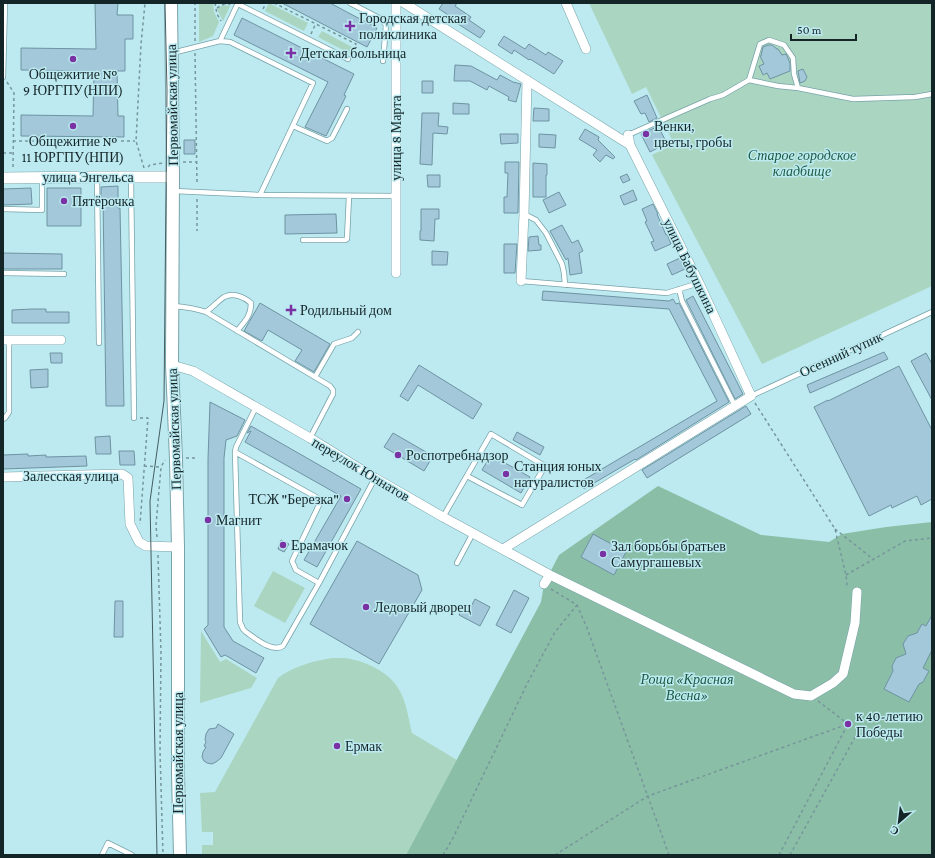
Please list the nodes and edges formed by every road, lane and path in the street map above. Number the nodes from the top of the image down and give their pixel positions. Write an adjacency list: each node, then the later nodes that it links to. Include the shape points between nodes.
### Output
1 (5, 3): 24 (lane)
2 (145, 3): 33 (path)
3 (171, 3): 21 (main road, Первомайская улица)
4 (195, 3): 19 (path)
5 (215, 3): 14 (path)
6 (224, 3): 7 (path); 14 (path)
7 (232, 3)
8 (238, 3): 17 (lane); 18 (lane)
9 (274, 3): 16 (path)
10 (350, 3): 23 (lane, via 381,19 386,25)
11 (396, 3): 47 (street, улица 8 Марта)
12 (404, 3): 25 (street)
13 (566, 3): 20 (street)
14 (216, 8): 15 (path)
15 (222, 23)
16 (316, 24): 17 (path); 22 (path, via 356,44)
17 (308, 39): 22 (lane)
18 (220, 41): 19 (lane); 30 (lane, via 230,42 313,83)
19 (195, 47): 21 (lane); 44 (path)
20 (586, 49)
21 (172, 53): 40 (main road, Первомайская улица)
22 (348, 59)
23 (383, 61)
24 (3, 77): 32 (path, via 14,93)
25 (527, 80): 34 (street); 49 (street)
26 (749, 80): 27 (lane); 27 (lane, via 760,44 770,40 784,45 793,58); 31 (lane, via 723,95)
27 (798, 88): 28 (lane, via 853,99 915,98)
28 (932, 94)
29 (347, 109): 30 (lane, via 332,138 327,141)
30 (293, 126): 45 (lane)
31 (628, 135): 34 (street, улица Бабушкина)
32 (13, 141): 33 (path); 36 (path)
33 (136, 141): 37 (path)
34 (630, 145): 56 (street, улица Бабушкина)
35 (3, 153): 36 (path)
36 (13, 153): 41 (path)
37 (145, 172)
38 (96, 177): 39 (street, улица Энгельса); 42 (street, улица Энгельса); 66 (lane)
39 (131, 177): 40 (street, улица Энгельса); 72 (lane)
40 (173, 177): 43 (main road, Первомайская улица)
41 (8, 178): 42 (street, улица Энгельса)
42 (42, 178): 48 (lane, via 42,210)
43 (173, 192): 44 (lane); 59 (main road, Первомайская улица)
44 (197, 192): 45 (lane); 50 (path)
45 (260, 195): 46 (lane)
46 (349, 196): 47 (lane); 51 (lane, via 347,239)
47 (396, 196): 53 (street, улица 8 Марта)
48 (3, 209)
49 (524, 214): 55 (street); 57 (lane, via 536,220 546,232 562,264)
50 (197, 231)
51 (303, 240)
52 (3, 273): 54 (lane)
53 (396, 273)
54 (64, 274)
55 (521, 281): 57 (lane)
56 (699, 283): 58 (lane); 69 (street, улица Бабушкина)
57 (565, 285): 58 (lane, via 667,293)
58 (678, 289): 70 (lane)
59 (172, 306): 60 (lane); 67 (main road, Первомайская улица)
60 (206, 312): 62 (lane); 62 (lane, via 225,297 244,297 251,303 251,312)
61 (932, 312): 69 (lane, Осенний тупик)
62 (237, 331): 68 (lane)
63 (358, 332): 68 (lane, via 352,338 334,344)
64 (6, 340): 65 (street); 73 (lane, via 9,412)
65 (61, 340)
66 (99, 343)
67 (172, 365): 71 (street, переулок Юннатов, via 192,371); 77 (main road, Первомайская улица)
68 (315, 377): 74 (lane, via 330,386 333,394)
69 (751, 396): 70 (street); 84 (path)
70 (735, 406): 90 (street)
71 (256, 407): 74 (street, переулок Юннатов); 75 (lane)
72 (134, 418): 78 (path, via 148,418)
73 (3, 419)
74 (310, 438): 82 (street, переулок Юннатов)
75 (235, 452): 95 (lane, via 316,497 319,505 292,560 296,570); 95 (lane, via 240,622 243,629 272,648 279,649)
76 (195, 458): 77 (path)
77 (176, 459): 79 (path, via 166,460); 89 (main road, Первомайская улица)
78 (144, 466): 79 (path); 87 (path)
79 (161, 467): 88 (path, via 156,525)
80 (468, 476): 80 (lane, via 491,434 545,466 522,505); 83 (lane)
81 (3, 477): 87 (street, Залесская улица, via 122,474 128,478 130,524)
82 (376, 478): 83 (street, переулок Юннатов); 95 (lane)
83 (443, 516): 85 (street, переулок Юннатов)
84 (835, 529): 91 (path); 94 (path)
85 (473, 534): 90 (street, переулок Юннатов); 92 (lane)
86 (932, 538): 91 (path, via 905,541)
87 (139, 542): 88 (street, via 146,546)
88 (158, 546): 89 (street); 106 (path)
89 (178, 547): 107 (main road, Первомайская улица)
90 (503, 549): 93 (street, переулок Юннатов)
91 (873, 559): 94 (path)
92 (458, 563)
93 (550, 575): 96 (street); 100 (street, переулок Юннатов, via 794,694)
94 (846, 575): 97 (path)
95 (318, 583)
96 (544, 584): 99 (path)
97 (847, 585)
98 (857, 592): 100 (street, via 854,624 843,674)
99 (577, 605): 103 (path); 108 (path, via 555,632 528,682)
100 (811, 696): 101 (path)
101 (848, 724): 103 (path); 111 (path)
102 (859, 730): 112 (path)
103 (648, 796): 109 (path); 110 (path)
104 (102, 855): 105 (lane, via 108,843)
105 (132, 855)
106 (163, 855)
107 (180, 855)
108 (443, 855)
109 (556, 855)
110 (669, 855)
111 (779, 855)
112 (790, 855)

